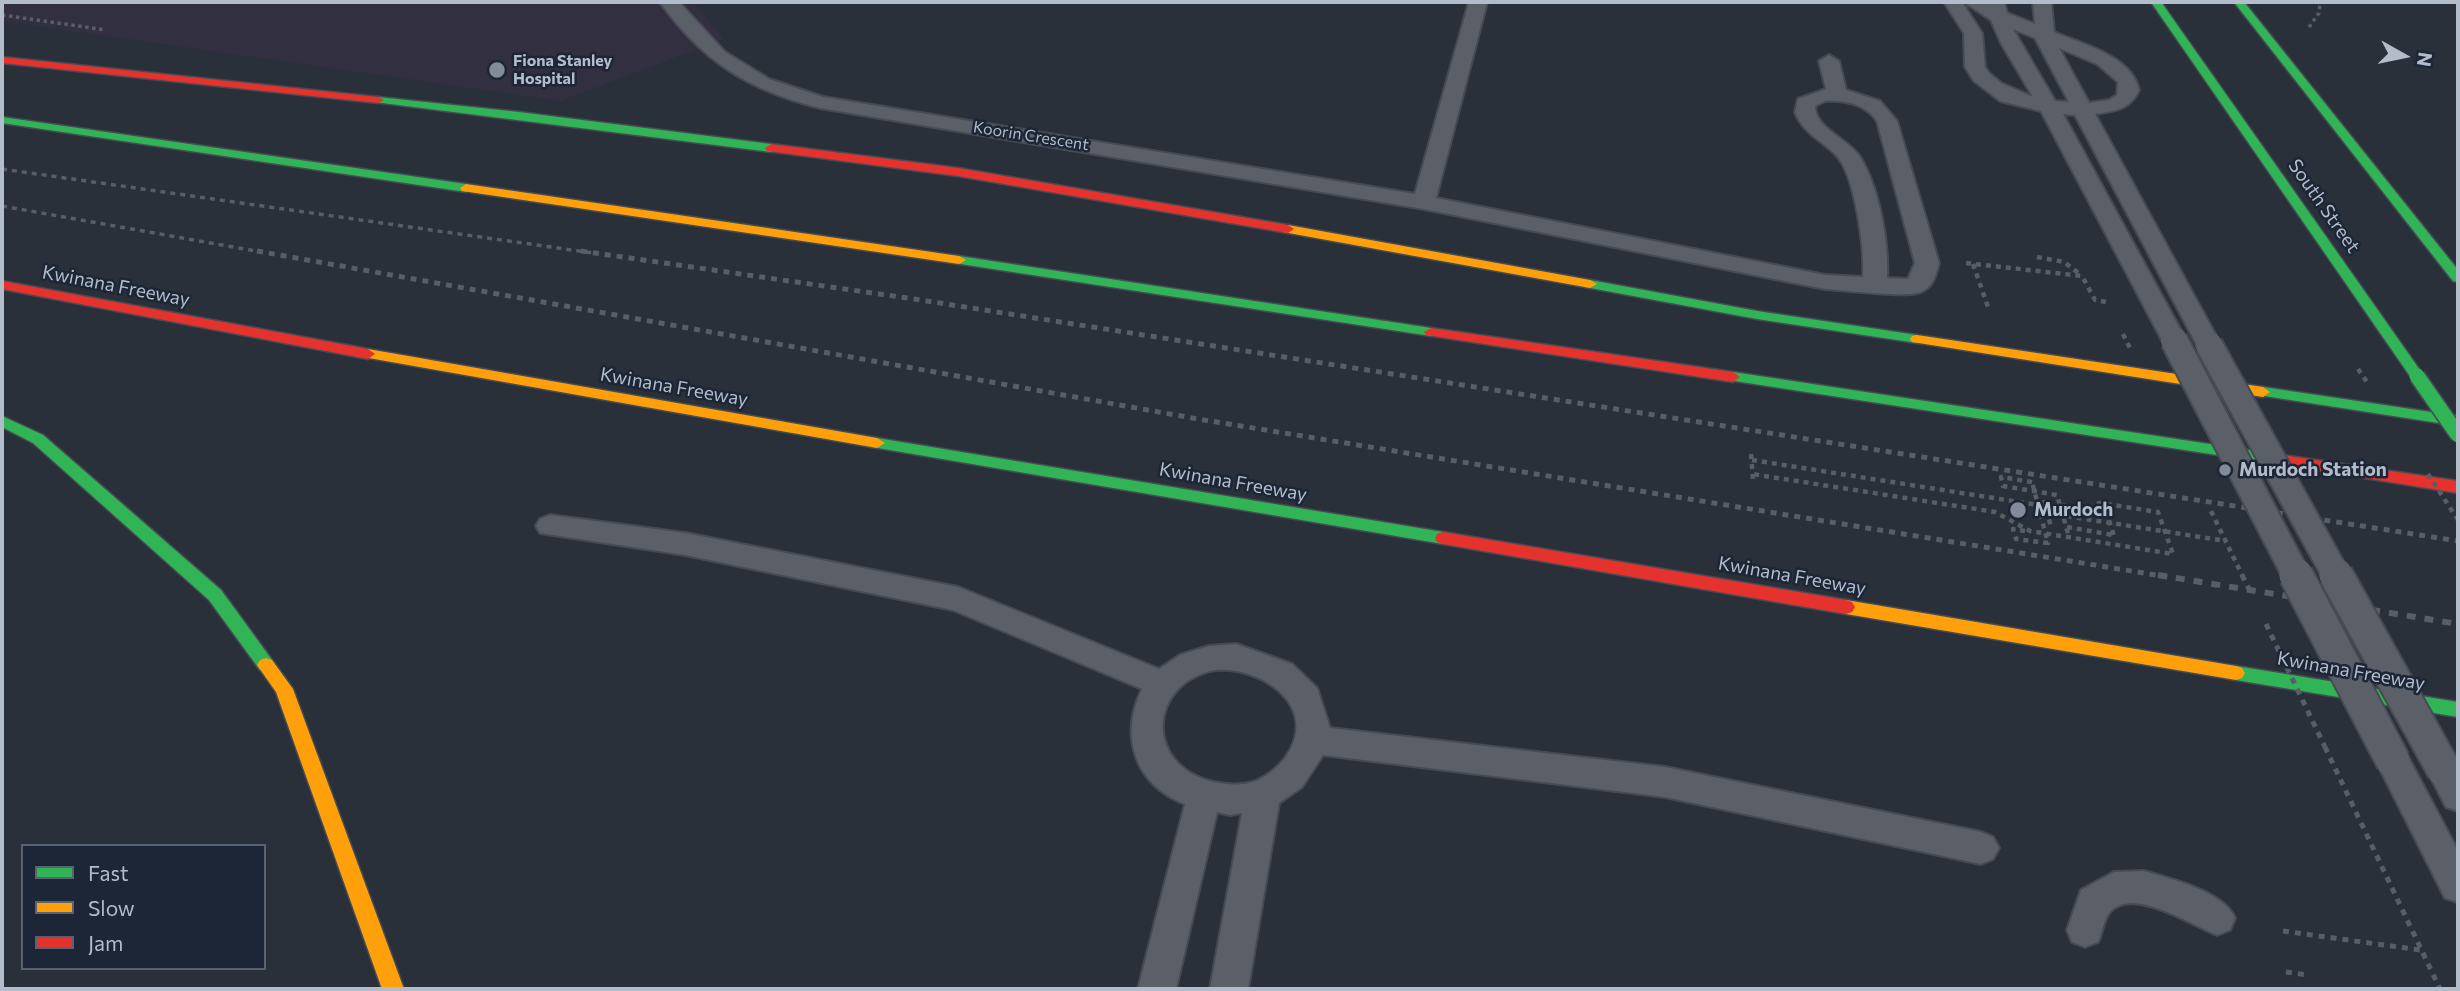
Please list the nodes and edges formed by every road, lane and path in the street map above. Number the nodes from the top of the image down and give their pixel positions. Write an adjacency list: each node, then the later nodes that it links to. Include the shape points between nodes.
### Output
1 (669, 2): 25 (lane, Koorin Crescent, via 718,57 762,83 820,102)
2 (1478, 2): 25 (lane)
3 (1953, 2): 13 (lane, via 1973,33)
4 (1973, 2): 8 (lane)
5 (2041, 2): 11 (lane); 15 (lane)
6 (2156, 2): 39 (highway, South Street, bridge)
7 (2239, 2): 10 (highway)
8 (1994, 8): 11 (lane); 12 (lane); 13 (lane)
9 (2269, 9): 10 (highway)
10 (2264, 34): 30 (highway)
11 (2045, 38): 12 (lane); 15 (lane); 21 (lane)
12 (2009, 39): 13 (lane, via 1990,43); 20 (lane)
13 (1976, 53): 17 (lane, via 1975,66)
14 (2, 60): 38 (highway, via 506,114 958,172 1757,315)
15 (2104, 60): 19 (lane, via 2127,80 2125,99)
16 (1829, 61): 18 (lane)
17 (1994, 87): 20 (lane); 23 (lane)
18 (1838, 96): 32 (lane, via 1811,99 1803,111 1852,162 1874,230); 32 (lane, Koorin Crescent, via 1863,102 1885,116 1927,263 1923,279 1914,287)
19 (2114, 105): 21 (lane); 24 (lane, via 2103,128)
20 (2049, 107): 21 (lane); 23 (lane)
21 (2080, 110): 24 (lane)
22 (2, 120): 40 (highway)
23 (2074, 153): 61 (lane, bridge)
24 (2104, 154): 57 (lane, bridge)
25 (1424, 202): 32 (lane, Koorin Crescent, via 1825,282)
26 (2037, 257): 29 (path, via 2064,262)
27 (1973, 264): 34 (path)
28 (2015, 268): 29 (path)
29 (2082, 276): 33 (path, via 2095,300)
30 (2458, 278)
31 (2, 285): 55 (highway, Kwinana Freeway, via 517,382)
32 (1874, 287)
33 (2106, 301)
34 (1993, 320)
35 (2123, 334): 36 (path, bridge)
36 (2133, 354)
37 (2, 421): 68 (highway, via 38,439 215,595 284,690)
38 (2458, 421)
39 (2458, 435)
40 (2458, 487)
41 (2044, 500): 45 (path)
42 (2038, 505): 43 (path, via 2035,494 2032,482 2001,477 2003,486 2030,491 2044,493 2057,495); 49 (path, via 2076,511 2100,503 2158,512); 50 (path); 50 (path, via 1751,457 1753,477 1995,512 2030,531)
43 (2061, 505): 48 (path); 48 (path, via 2105,511 2114,536)
44 (2208, 506): 51 (path, bridge)
45 (2047, 513): 47 (path); 49 (path)
46 (550, 526): 54 (lane, via 685,544 958,599)
47 (2051, 527)
48 (2067, 527): 50 (path, via 2070,537 2047,534 2036,532 2024,531 2013,529 2016,539 2048,543)
49 (2165, 532): 50 (path, via 2173,554); 51 (path)
50 (2045, 533)
51 (2226, 541): 52 (path, bridge)
52 (2254, 600)
53 (2260, 612): 65 (path, bridge)
54 (1163, 684): 56 (lane, via 1208,659 1236,657 1262,662 1286,675 1304,693 1313,716); 59 (lane, via 1150,703 1144,726 1148,748 1159,769 1179,786)
55 (2458, 710)
56 (1313, 740): 58 (lane, via 1304,762 1287,782); 60 (lane, via 1665,782)
57 (2451, 783)
58 (1263, 794): 59 (lane, via 1234,800); 70 (lane)
59 (1204, 797): 69 (lane)
60 (1981, 848)
61 (2458, 886)
62 (2217, 918): 63 (lane, via 2178,898 2144,888 2114,889 2094,902)
63 (2085, 930)
64 (2283, 931): 65 (path)
65 (2420, 950): 71 (path)
66 (2286, 972): 67 (path)
67 (2308, 975)
68 (393, 989)
69 (1157, 989)
70 (1229, 989)
71 (2440, 989)

